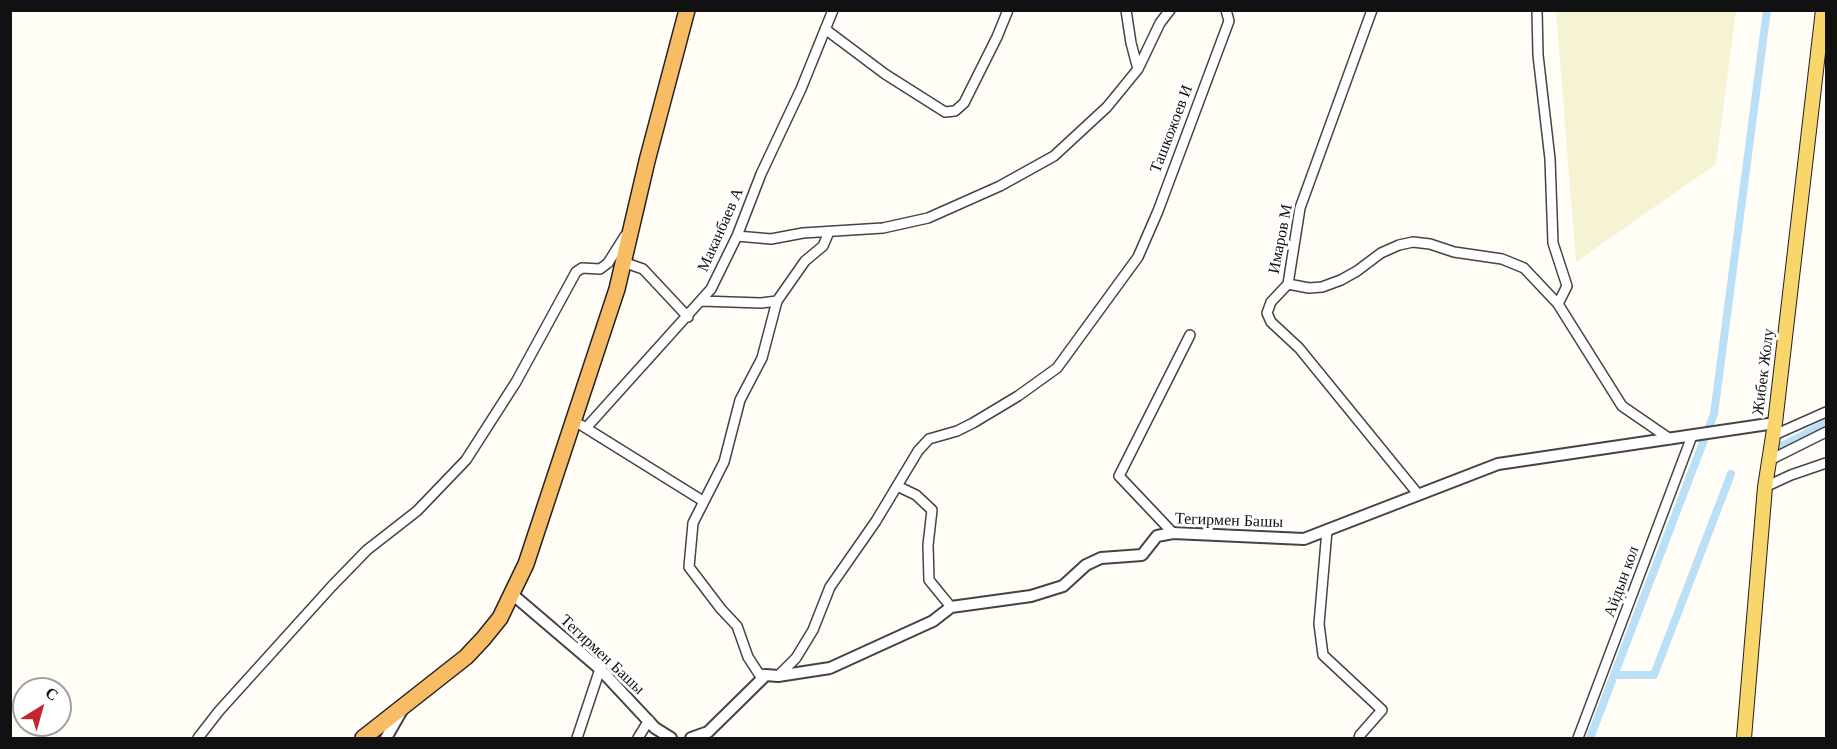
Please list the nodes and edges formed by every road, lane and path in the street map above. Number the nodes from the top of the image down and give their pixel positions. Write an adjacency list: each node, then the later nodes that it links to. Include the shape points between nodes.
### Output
1 (687, 10): 12 (highway)
2 (833, 10): 10 (street, Маканбаев А)
3 (1008, 10): 10 (street, via 964,103 955,111 945,112)
4 (1126, 10): 11 (street)
5 (1170, 10): 11 (street)
6 (1226, 10): 30 (street, Ташкожоев И, via 1229,21 1138,257 1057,368 973,423 929,439)
7 (1372, 10): 16 (street, Имаров М, via 1300,208)
8 (1537, 10): 19 (street, via 1553,243 1567,286)
9 (1823, 10): 24 (main road, Жибек Жолу)
10 (825, 29): 14 (street, Маканбаев А)
11 (1138, 69): 13 (street, via 1107,107 1054,156 1000,186 928,218 883,228)
12 (632, 223): 15 (highway); 43 (street, via 608,263 600,269 582,268 576,272 516,381 466,460 417,511 367,550 332,586)
13 (829, 232): 14 (street, via 771,239); 18 (street, via 823,246 805,261)
14 (737, 236): 17 (street, Маканбаев А)
15 (623, 262): 20 (street, via 643,269); 23 (highway)
16 (1288, 284): 19 (street, via 1322,287 1349,276 1381,253 1413,242 1502,259 1524,268); 32 (street, Имаров М, via 1271,302 1267,313 1271,322 1299,348)
17 (701, 301): 18 (street); 20 (street, Маканбаев А)
18 (777, 301): 33 (street, via 762,358 740,400 724,462)
19 (1558, 304): 27 (street, via 1622,406)
20 (688, 317): 23 (street, Маканбаев А)
21 (1190, 335): 35 (street, via 1119,476)
22 (1827, 412): 24 (street)
23 (580, 424): 33 (street); 36 (highway)
24 (1773, 430): 26 (street, Тегирмен Башы); 28 (main road, Жибек Жолу)
25 (1827, 432): 28 (street)
26 (1692, 436): 27 (street, Тегирмен Башы); 51 (street, Айдын кол)
27 (1670, 439): 32 (street, Тегирмен Башы, via 1498,464)
28 (1768, 461): 31 (main road, Жибек Жолу)
29 (1827, 463): 31 (street)
30 (897, 486): 37 (street, via 916,495 932,510 929,580); 39 (street, Ташкожоев И, via 830,587 813,630 796,658)
31 (1765, 487): 52 (main road, Жибек Жолу)
32 (1418, 494): 34 (street, Тегирмен Башы)
33 (703, 501): 39 (street, via 693,523 689,567 737,626 759,674)
34 (1327, 530): 35 (street, Тегирмен Башы, via 1304,539); 50 (street, via 1319,624 1323,655 1382,710)
35 (1173, 533): 37 (street, Тегирмен Башы, via 1157,536 1142,555 1101,558 1086,565 1063,586 1031,596)
36 (512, 594): 38 (street, Тегирмен Башы); 40 (highway, via 500,618 466,657)
37 (951, 607): 39 (street, Тегирмен Башы, via 933,621 830,668)
38 (600, 669): 41 (street, Тегирмен Башы); 46 (street)
39 (772, 675): 42 (street)
40 (403, 707): 44 (highway); 45 (street)
41 (649, 720): 47 (street); 48 (street, Тегирмен Башы)
42 (712, 733): 49 (street)
43 (198, 738)
44 (363, 738)
45 (386, 738)
46 (577, 738)
47 (638, 738)
48 (671, 738)
49 (691, 738)
50 (1359, 738)
51 (1578, 738)
52 (1744, 738)

